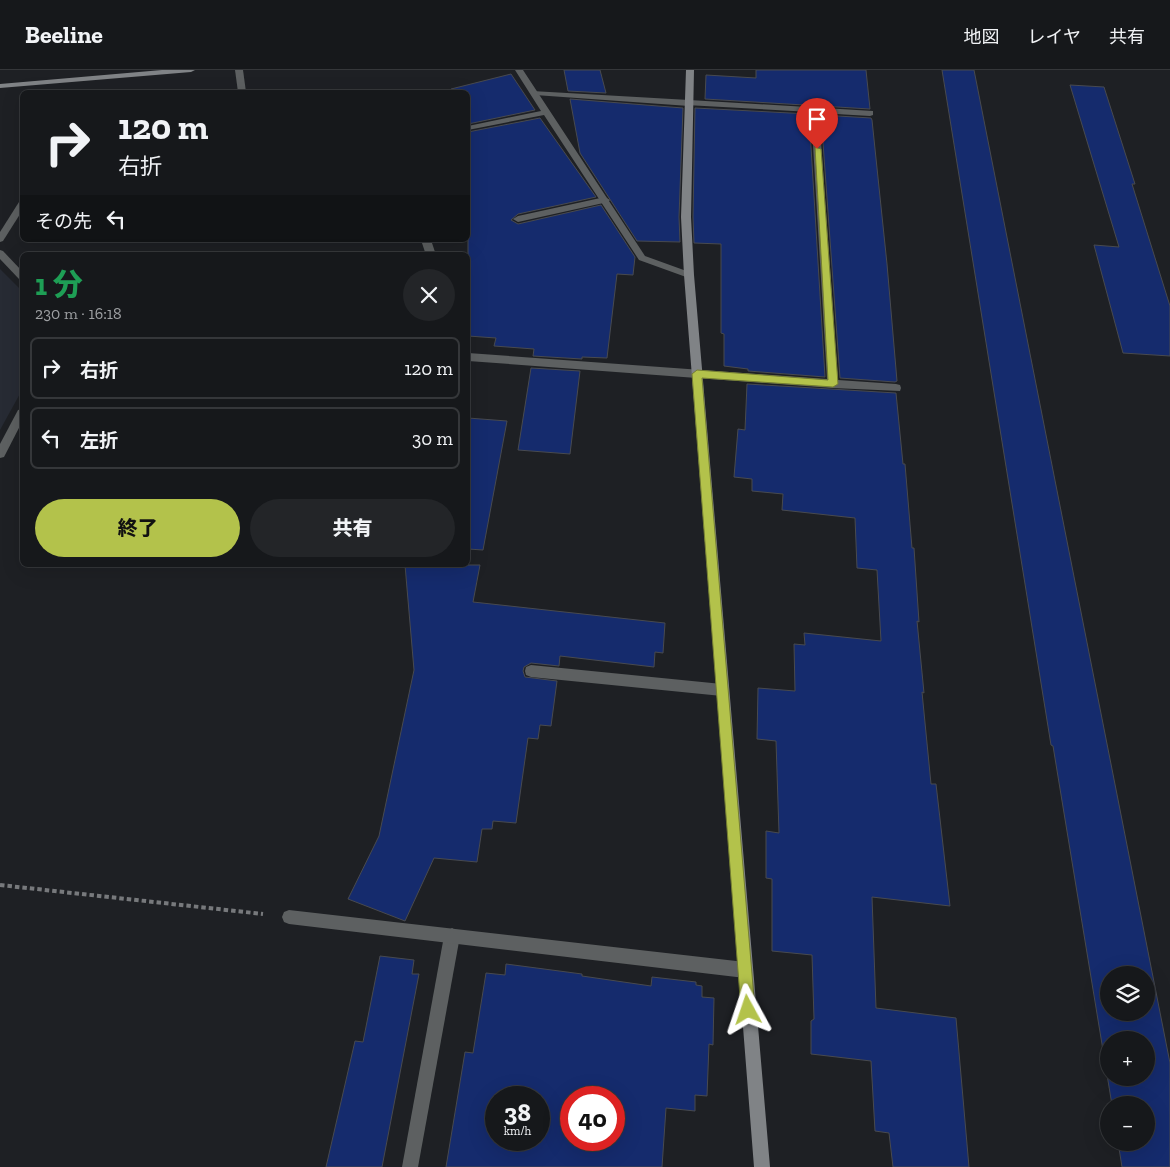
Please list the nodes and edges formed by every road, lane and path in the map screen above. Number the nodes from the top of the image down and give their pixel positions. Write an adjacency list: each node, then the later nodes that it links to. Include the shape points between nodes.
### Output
1 (190, 70): 5 (street)
2 (239, 70): 6 (street)
3 (519, 70): 7 (street)
4 (690, 70): 8 (street)
5 (0, 86)
6 (242, 90)
7 (535, 93): 8 (street); 10 (street)
8 (689, 103): 9 (street); 19 (street, via 686,217)
9 (815, 110): 11 (street); 22 (street)
10 (548, 112): 12 (street); 13 (street)
11 (870, 113)
12 (470, 128)
13 (605, 200): 15 (street); 19 (street, via 642,258)
14 (20, 207): 16 (street)
15 (518, 218)
16 (0, 239)
17 (0, 253): 18 (street)
18 (20, 275)
19 (689, 275): 21 (street)
20 (470, 356): 21 (street)
21 (697, 374): 22 (street); 27 (street)
22 (833, 384): 23 (street)
23 (896, 388)
24 (20, 417): 25 (street)
25 (0, 454)
26 (531, 671): 27 (street)
27 (722, 690): 31 (street)
28 (0, 885): 29 (path)
29 (289, 917): 30 (street)
30 (452, 936): 31 (street); 32 (street)
31 (745, 970): 33 (street)
32 (410, 1167)
33 (762, 1167)

